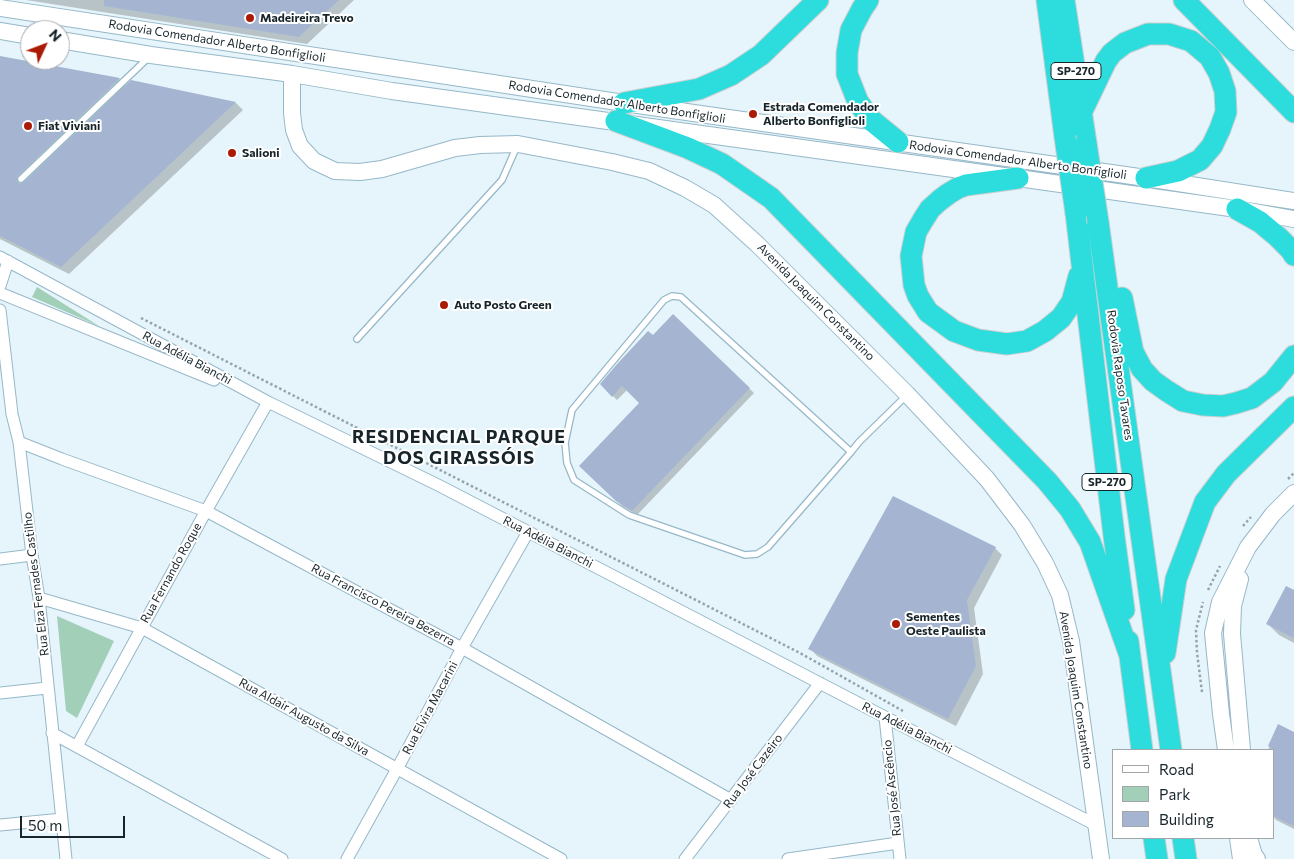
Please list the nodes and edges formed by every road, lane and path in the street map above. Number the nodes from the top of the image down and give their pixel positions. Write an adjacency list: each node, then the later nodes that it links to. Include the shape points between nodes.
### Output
1 (818, 0): 17 (highway, via 760,55 731,75 699,89)
2 (868, 0): 19 (highway, via 851,30 846,53 847,74 858,102 871,120)
3 (1036, 0): 11 (highway)
4 (1047, 0): 11 (highway, Rodovia Raposo Tavares / SP-270)
5 (1064, 0): 16 (highway, Rodovia Raposo Tavares / SP-270)
6 (1184, 0): 18 (highway)
7 (1252, 0): 13 (main road)
8 (0, 8): 17 (main road, Rodovia Comendador Alberto Bonfiglioli)
9 (0, 31): 10 (main road)
10 (20, 34)
11 (1052, 36): 30 (highway, Rodovia Raposo Tavares / SP-270, bridge)
12 (70, 42): 14 (main road, Rodovia Comendador Alberto Bonfiglioli)
13 (1294, 42)
14 (152, 55): 15 (main road, Rodovia Comendador Alberto Bonfiglioli); 23 (lane)
15 (292, 74): 17 (main road, Rodovia Comendador Alberto Bonfiglioli, via 392,91); 20 (main road, Avenida Joaquim Constantino, via 294,130 300,146 314,161 335,171 360,172 382,168 454,148)
16 (1082, 110): 22 (highway, via 1106,61 1125,43 1148,34 1169,34 1191,41 1210,57 1225,91 1226,112 1212,146 1200,160 1178,171); 27 (highway, Rodovia Raposo Tavares / SP-270, bridge)
17 (620, 112): 19 (main road, Rodovia Comendador Alberto Bonfiglioli); 21 (main road, Rodovia Comendador Alberto Bonfiglioli); 52 (highway, via 722,164 771,198 1040,474 1070,508 1090,542)
18 (1294, 112)
19 (898, 142): 22 (main road, Rodovia Comendador Alberto Bonfiglioli)
20 (518, 144): 34 (lane, via 502,180); 36 (main road, Avenida Joaquim Constantino, via 649,172 714,204)
21 (1018, 178): 25 (main road, Rodovia Comendador Alberto Bonfiglioli); 30 (highway, via 958,188 940,200 923,220 916,232 911,256 914,285 928,312 954,331 978,340 1007,344 1027,341 1061,318 1072,302)
22 (1146, 178): 24 (main road, Rodovia Comendador Alberto Bonfiglioli)
23 (21, 179)
24 (1294, 201)
25 (1237, 209): 26 (main road, Rodovia Comendador Alberto Bonfiglioli); 28 (highway, via 1260,222)
26 (1294, 219)
27 (1098, 222): 35 (highway, via 1118,280 1133,352 1142,369 1166,392 1183,401 1203,405 1236,403 1252,398 1272,382); 53 (highway, Rodovia Raposo Tavares / SP-270)
28 (1294, 255)
29 (4, 259): 31 (street); 37 (street, Rua Adélia Bianchi)
30 (1082, 264): 52 (highway, Rodovia Raposo Tavares / SP-270)
31 (0, 286)
32 (0, 293): 37 (street)
33 (0, 310): 39 (street, Rua Elza Fernades Castilho)
34 (358, 339)
35 (1294, 356)
36 (907, 394): 42 (lane); 68 (main road, Avenida Joaquim Constantino, via 1005,502 1041,555 1060,595 1071,641)
37 (268, 402): 44 (street, Rua Fernando Roque); 45 (street, Rua Adélia Bianchi)
38 (1294, 407): 53 (highway, via 1226,474 1205,502 1176,579)
39 (12, 414): 40 (street); 41 (street, Rua Elza Fernades Castilho)
40 (0, 416)
41 (20, 442): 44 (street, Rua Francisco Pereira Bezerra); 47 (street, Rua Elza Fernades Castilho)
42 (851, 452): 42 (lane, via 681,297 672,296 664,300 572,410 565,442 567,463 574,480 629,515 745,555 757,554 768,547)
43 (1294, 493): 46 (main road)
44 (206, 510): 50 (street, Rua Fernando Roque); 51 (street, Rua Francisco Pereira Bezerra)
45 (528, 532): 51 (street, Rua Elvira Macarini); 54 (street, Rua Adélia Bianchi)
46 (1248, 547): 62 (main road, via 1220,602 1213,633); 63 (main road, via 1233,606 1232,634)
47 (32, 555): 48 (street); 49 (street, Rua Elza Fernades Castilho)
48 (0, 559)
49 (38, 598): 50 (street, Rua Aldair Augusto da Silva); 55 (street, Rua Elza Fernades Castilho)
50 (142, 628): 59 (street, Rua Fernando Roque); 64 (street, Rua Aldair Augusto da Silva)
51 (462, 648): 64 (street, Rua Elvira Macarini); 65 (street, Rua Francisco Pereira Bezerra)
52 (1129, 653): 60 (highway, Rodovia Raposo Tavares / SP-270)
53 (1161, 678): 61 (highway, Rodovia Raposo Tavares / SP-270)
54 (820, 683): 57 (street, Rua Adélia Bianchi); 65 (street, Rua José Cazeiro)
55 (47, 688): 56 (street); 58 (street, Rua Elza Fernades Castilho)
56 (0, 693)
57 (885, 717): 68 (street, Rua Adélia Bianchi); 72 (street, Rua José Ascêncio)
58 (52, 733): 59 (street); 66 (street, Rua Elza Fernades Castilho)
59 (77, 746): 74 (street)
60 (1142, 749)
61 (1171, 749)
62 (1226, 749)
63 (1242, 749)
64 (397, 769): 75 (street, Rua Elvira Macarini); 76 (street, Rua Aldair Augusto da Silva)
65 (730, 800): 77 (street, Rua José Cazeiro)
66 (62, 819): 67 (street); 73 (street, Rua Elza Fernades Castilho)
67 (0, 825)
68 (1096, 825): 80 (main road, Avenida Joaquim Constantino)
69 (1183, 839): 81 (highway)
70 (1238, 839): 82 (main road)
71 (1249, 839): 83 (main road)
72 (898, 843): 78 (street); 79 (street, Rua José Ascêncio)
73 (66, 859)
74 (282, 859)
75 (346, 859)
76 (561, 859)
77 (685, 859)
78 (788, 859)
79 (900, 859)
80 (1101, 859)
81 (1186, 859)
82 (1241, 859)
83 (1257, 859)

